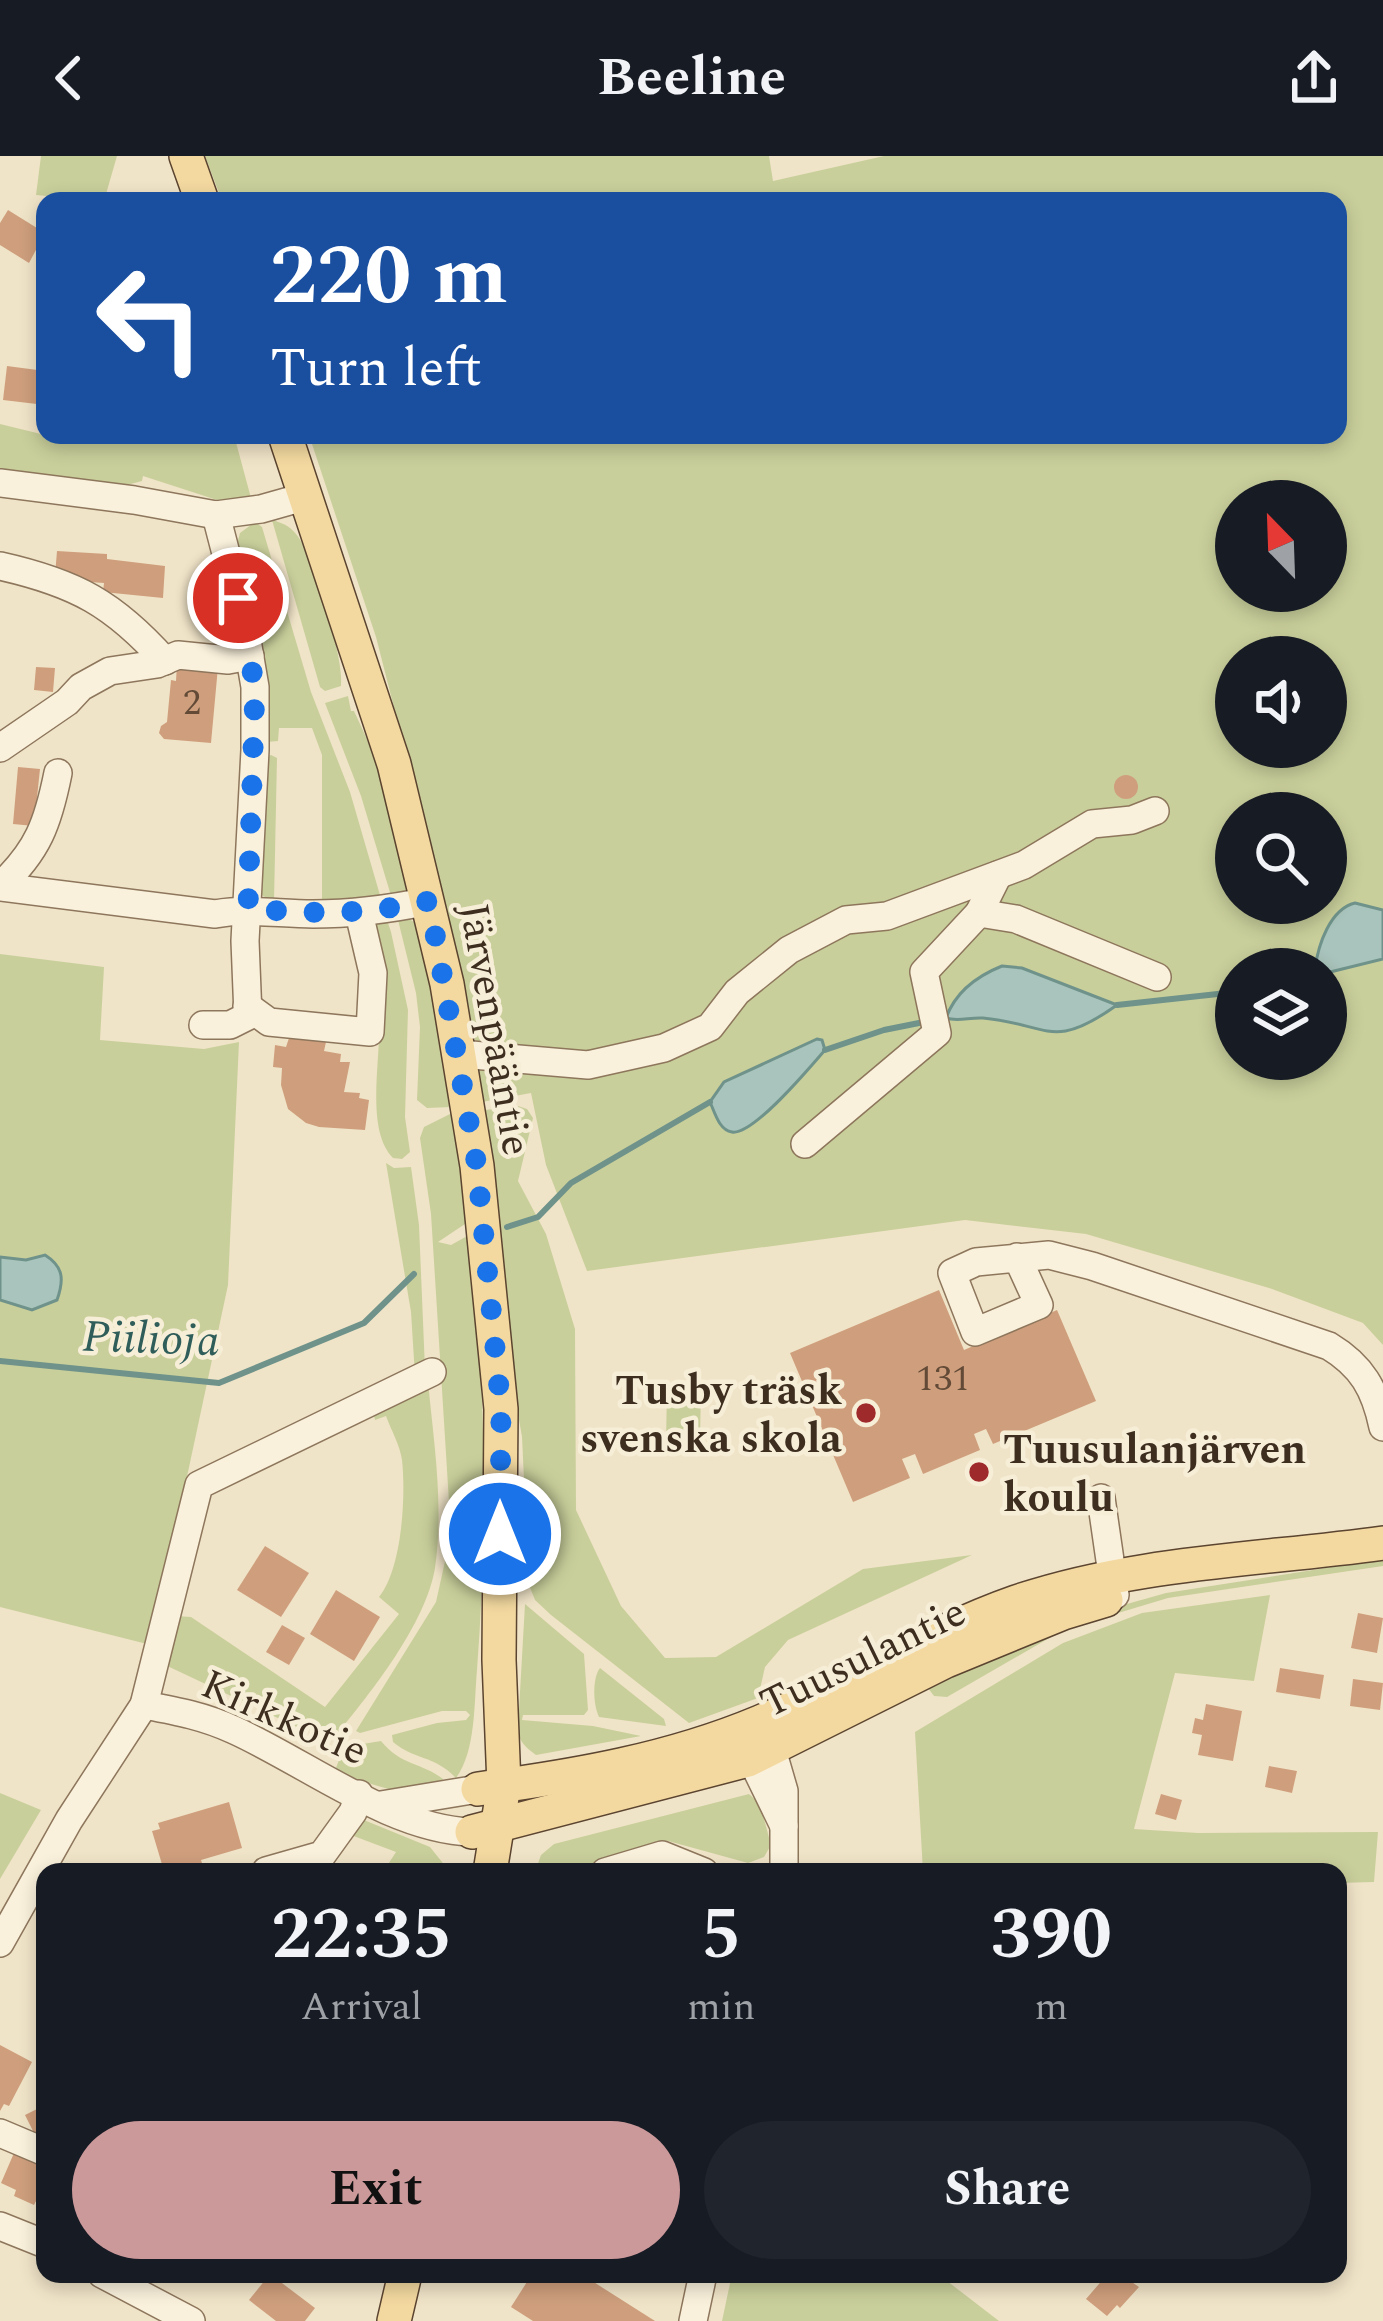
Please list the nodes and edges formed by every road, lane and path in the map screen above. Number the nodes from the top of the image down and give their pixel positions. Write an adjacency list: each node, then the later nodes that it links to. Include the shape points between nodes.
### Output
1 (186, 156): 2 (main road)
2 (199, 192)
3 (288, 444): 5 (main road, Järvenpääntie)
4 (0, 483): 6 (street)
5 (307, 496): 6 (street); 15 (main road, Järvenpääntie, via 382,723)
6 (216, 515): 8 (street)
7 (0, 566): 9 (street, via 93,596)
8 (250, 656): 9 (street); 16 (street)
9 (165, 661): 10 (street, via 110,671)
10 (0, 748)
11 (58, 773): 14 (street, via 46,828)
12 (1155, 811): 13 (street, via 1093,824)
13 (998, 875): 18 (street); 22 (street, via 887,916 846,920 789,950 737,992 710,1027 664,1048 588,1065)
14 (0, 886): 16 (street, via 215,914)
15 (429, 901): 17 (street); 22 (main road, Järvenpääntie)
16 (248, 908): 17 (street); 20 (street)
17 (359, 913): 20 (street, via 373,973 370,1032 269,1022)
18 (979, 913): 19 (street, via 1016,919); 23 (street, via 924,973 934,1021)
19 (1157, 977)
20 (248, 1006): 21 (street, via 248,1016 230,1025)
21 (202, 1025)
22 (460, 1054): 32 (main road, Järvenpääntie, via 501,1408)
23 (805, 1144)
24 (1017, 1257): 26 (street, via 1091,1266 1329,1346 1353,1360 1372,1386)
25 (432, 1372): 30 (street, via 199,1485)
26 (1383, 1427)
27 (1101, 1498): 29 (street)
28 (1383, 1543): 29 (main road, Tuusulantie, via 1195,1562)
29 (1114, 1588): 31 (main road, Tuusulantie, via 1013,1603)
30 (144, 1705): 33 (street, Kirkkotie, via 234,1730); 35 (street, Kirkkotie)
31 (756, 1740): 32 (main road, Tuusulantie); 34 (main road, Tuusulantie); 41 (street, via 786,1830)
32 (491, 1787): 33 (street, Kirkkotie); 34 (main road, Järvenpääntie)
33 (370, 1800): 34 (street, Kirkkotie, via 442,1831); 36 (street, via 322,1855)
34 (486, 1829): 37 (main road, Järvenpääntie); 38 (main road, Järvenpääntie)
35 (44, 1863)
36 (292, 1863)
37 (475, 1863)
38 (489, 1863)
39 (637, 1863): 40 (street, via 662,1856)
40 (680, 1863)
41 (784, 1863)
42 (36, 1876): 43 (street, Kirkkotie)
43 (2, 1934)
44 (0, 2133): 45 (street)
45 (36, 2148)
46 (0, 2226): 47 (street)
47 (36, 2240)
48 (119, 2283): 51 (street)
49 (404, 2283): 52 (main road)
50 (701, 2283): 53 (street)
51 (191, 2321)
52 (394, 2321)
53 (693, 2321)

